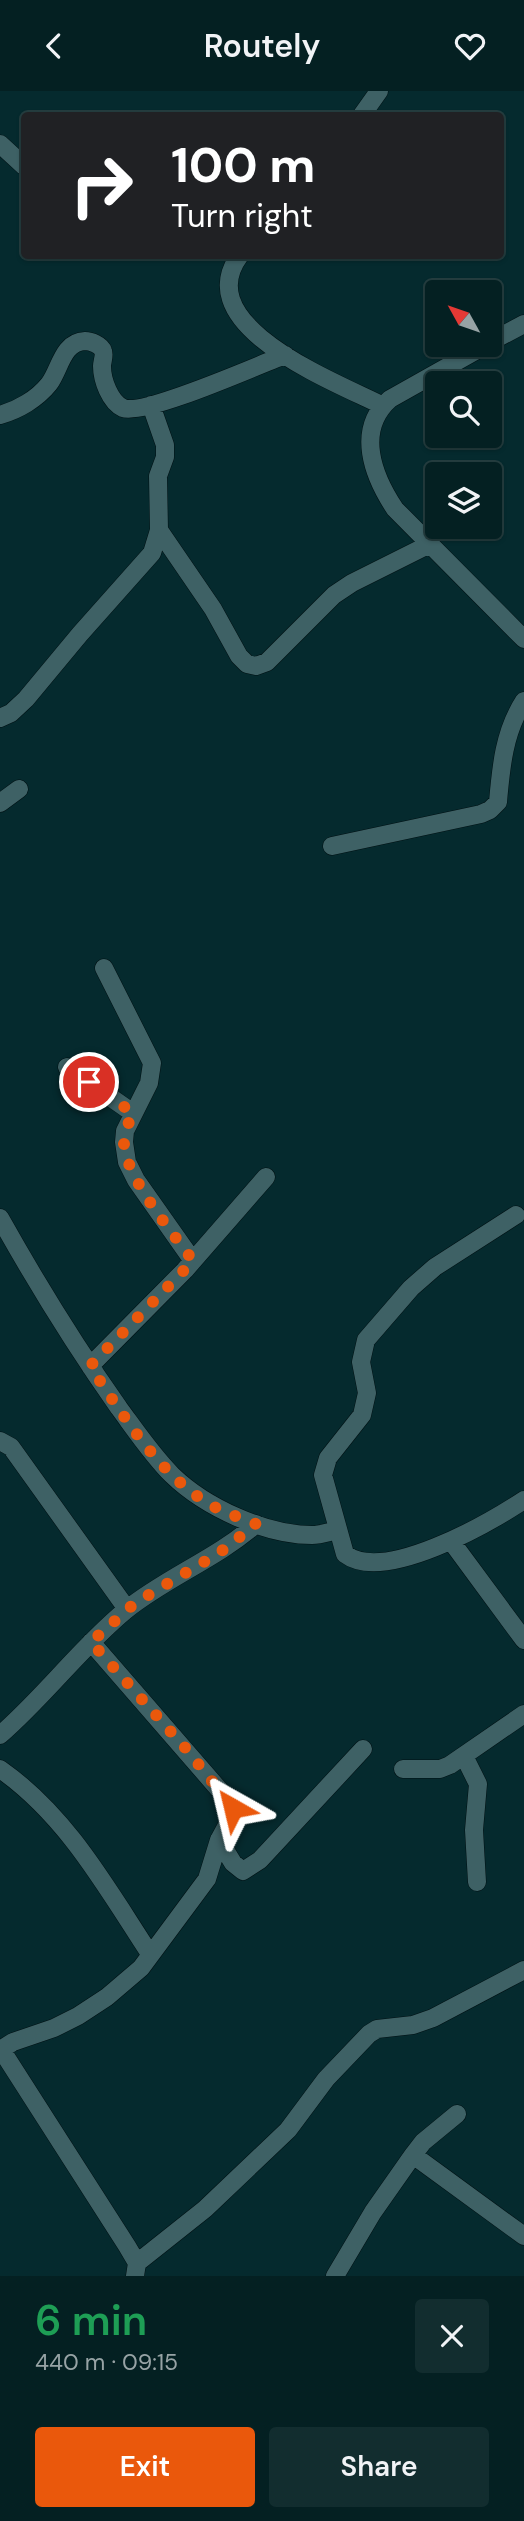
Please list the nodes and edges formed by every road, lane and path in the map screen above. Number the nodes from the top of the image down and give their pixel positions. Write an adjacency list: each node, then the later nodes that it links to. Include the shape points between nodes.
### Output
1 (379, 91): 2 (street)
2 (364, 112)
3 (0, 144): 4 (street)
4 (21, 163)
5 (238, 259): 8 (street, via 228,277 229,298 250,328)
6 (524, 324): 7 (street)
7 (502, 336)
8 (285, 355): 10 (street); 11 (street)
9 (465, 357): 11 (street)
10 (151, 405): 12 (street, via 123,408 115,402 104,377 104,352 86,341 66,351 51,382 38,396); 13 (street, via 165,445 158,476)
11 (383, 405): 14 (street, via 371,430 373,469 396,509)
12 (0, 415)
13 (159, 530): 14 (street, via 239,656 256,666 267,662 334,595); 17 (street, via 152,553 26,699)
14 (430, 544): 15 (street)
15 (524, 639)
16 (524, 701): 20 (street, via 511,726 498,802 491,810)
17 (0, 718)
18 (19, 789): 19 (street)
19 (0, 803)
20 (332, 846)
21 (104, 968): 23 (street, via 152,1063 149,1083)
22 (67, 1067): 23 (street)
23 (133, 1113): 28 (street, via 125,1131 127,1161)
24 (266, 1177): 28 (street)
25 (516, 1215): 33 (street, via 435,1267 366,1340 361,1362 367,1393 362,1415 328,1458 323,1475)
26 (0, 1218): 27 (street)
27 (6, 1244): 29 (street)
28 (193, 1261): 29 (street)
29 (90, 1366): 32 (street, via 172,1476 213,1506)
30 (0, 1441): 35 (street, via 11,1447)
31 (524, 1500): 34 (street)
32 (256, 1524): 33 (street, via 297,1534); 35 (street, via 234,1543)
33 (338, 1530): 34 (street, via 345,1554 361,1563 408,1556)
34 (451, 1541): 36 (street)
35 (127, 1609): 37 (street)
36 (524, 1640)
37 (91, 1642): 39 (street); 44 (street, via 229,1801 232,1815)
38 (524, 1714): 41 (street)
39 (0, 1735)
40 (363, 1749): 44 (street, via 249,1869 238,1868)
41 (464, 1756): 43 (street, via 440,1769); 45 (street, via 478,1784 474,1830)
42 (0, 1769): 46 (street, via 74,1838)
43 (403, 1769)
44 (219, 1840): 46 (street, via 207,1879)
45 (477, 1882)
46 (150, 1954): 48 (street, via 141,1968 107,1997 54,2028)
47 (524, 1970): 52 (street, via 433,2018 369,2034 326,2079 288,2130)
48 (0, 2049): 52 (street, via 70,2153)
49 (457, 2114): 50 (street)
50 (413, 2155): 51 (street); 53 (street)
51 (524, 2236)
52 (136, 2269)
53 (335, 2276)

